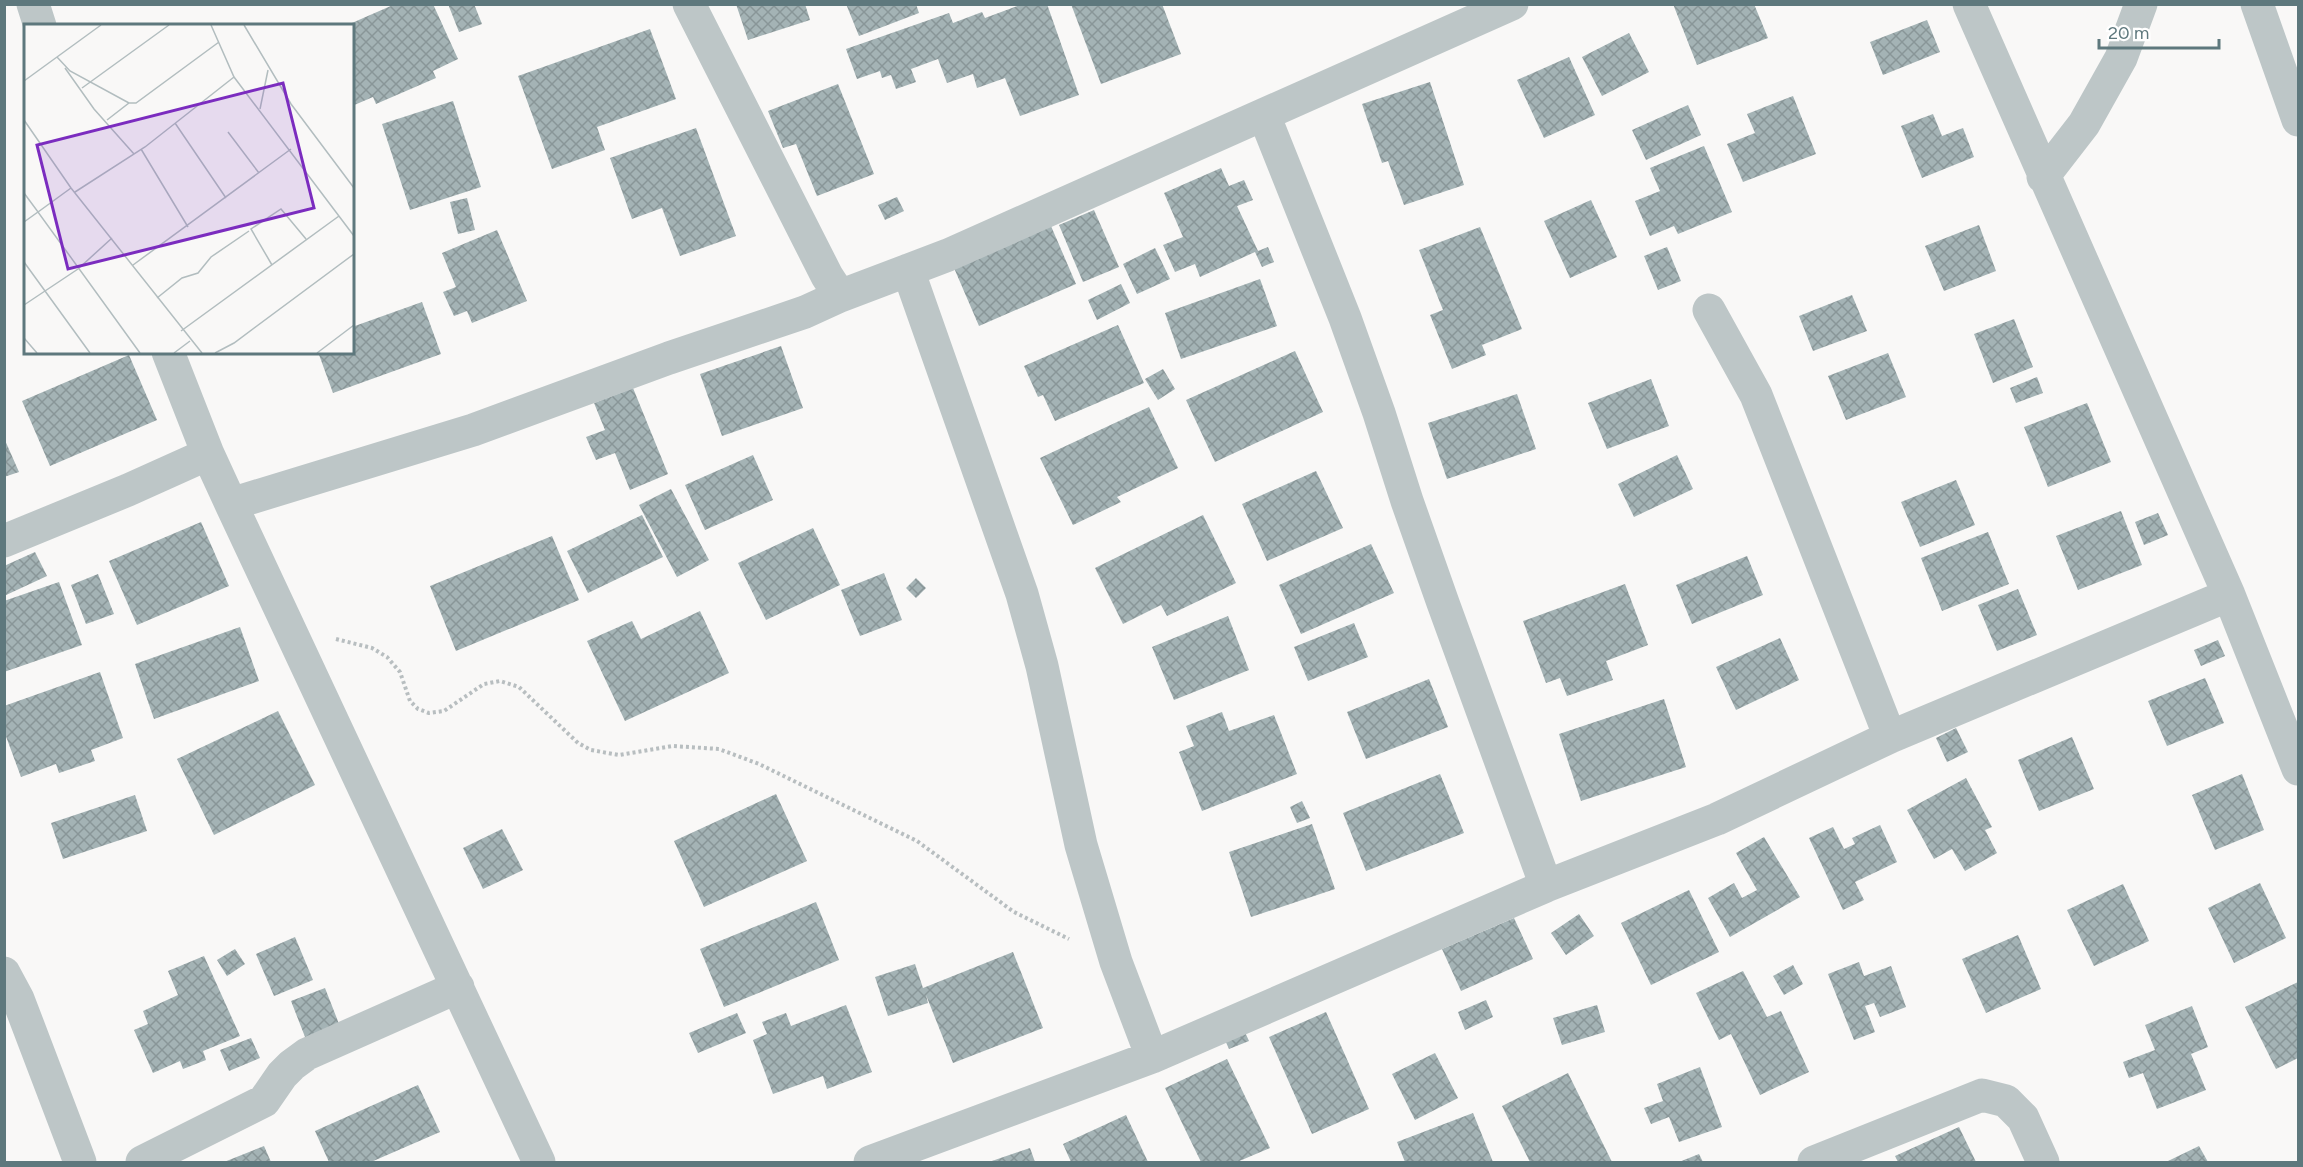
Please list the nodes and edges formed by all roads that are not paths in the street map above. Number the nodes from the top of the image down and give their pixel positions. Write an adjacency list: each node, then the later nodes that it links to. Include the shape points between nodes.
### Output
1 (33, 4): 7 (street)
2 (689, 4): 12 (street)
3 (1512, 4): 8 (street)
4 (1969, 4): 10 (street)
5 (2141, 4): 10 (street, via 2121,58 2095,105)
6 (2257, 4): 9 (street)
7 (39, 24)
8 (1263, 115): 11 (street); 21 (street, via 1379,412 1407,501)
9 (2298, 120)
10 (2043, 177): 18 (street)
11 (908, 270): 12 (street); 24 (street, via 1022,594 1081,844 1116,962)
12 (840, 296): 16 (street, via 805,312 669,357 473,430)
13 (1708, 310): 19 (street, via 1756,395)
14 (169, 354): 15 (street)
15 (208, 454): 16 (street); 17 (street)
16 (231, 504): 23 (street)
17 (4, 540)
18 (2229, 595): 19 (street); 20 (street)
19 (1890, 736): 21 (street, via 1717,819)
20 (2298, 770)
21 (1546, 886): 24 (street)
22 (4, 972): 25 (street)
23 (458, 987): 26 (street, via 307,1054 282,1075 264,1101); 27 (street)
24 (1152, 1057): 28 (street)
25 (80, 1162)
26 (142, 1162)
27 (539, 1162)
28 (870, 1162)
29 (1815, 1162): 30 (street, via 1982,1095 2006,1101 2024,1118)
30 (2043, 1162)

